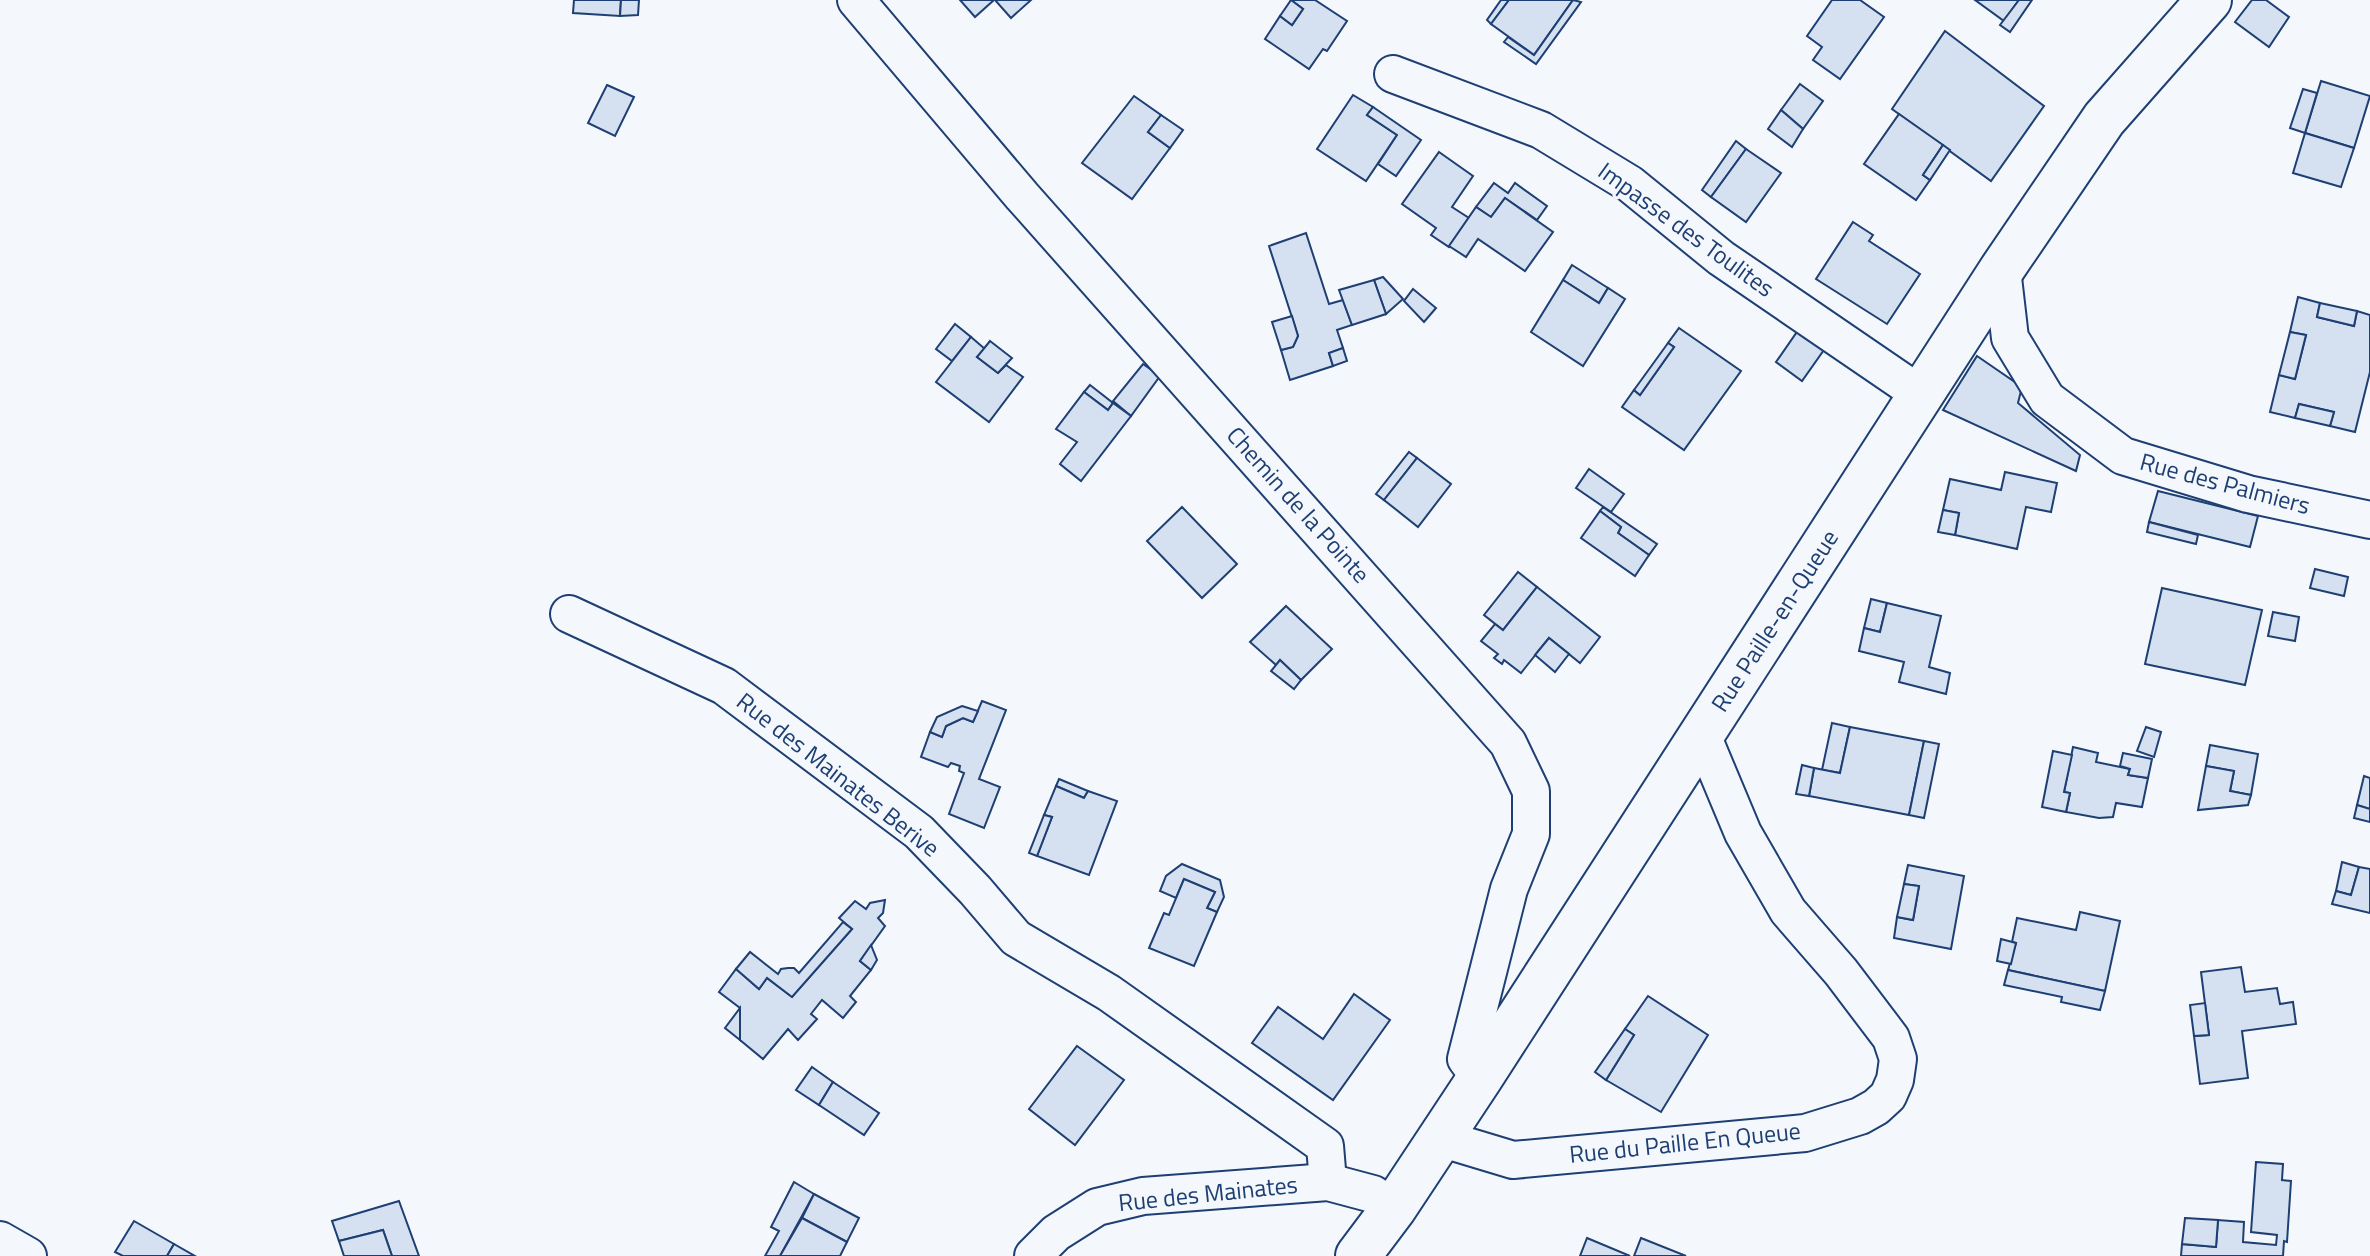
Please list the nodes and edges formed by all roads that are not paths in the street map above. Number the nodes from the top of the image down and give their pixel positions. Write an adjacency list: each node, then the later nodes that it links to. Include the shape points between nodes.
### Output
1 (856, 0): 9 (street, Chemin de la Pointe, via 1022,196 1508,743 1531,791 1531,834 1509,889 1466,1059)
2 (2209, 0): 4 (main road, Rue Paille-en-Queue, via 2104,119)
3 (1393, 74): 5 (street, Impasse des Toulites, via 1541,130 1579,153 1630,184 1721,258)
4 (2002, 269): 5 (main road, Rue Paille-en-Queue); 6 (street, Rue des Palmiers, via 2010,338 2047,399 2123,456 2248,494)
5 (1920, 394): 8 (main road, Rue Paille-en-Queue)
6 (2370, 520)
7 (569, 614): 11 (street, Rue des Mainates Berive, via 724,686 907,823 1016,938 1109,993 1325,1146)
8 (1702, 735): 9 (main road, Rue Paille-en-Queue); 10 (street, Rue du Paille En Queue, via 1743,833 1788,911 1891,1038 1898,1059 1888,1096 1860,1116 1805,1133 1528,1159 1513,1160)
9 (1480, 1078): 10 (main road, Rue Paille-en-Queue)
10 (1440, 1138): 12 (main road, Rue Paille-en-Queue)
11 (1328, 1182): 12 (street, Rue des Mainates, via 1373,1194); 15 (street, Rue des Mainates, via 1143,1196 1097,1207 1056,1233)
12 (1394, 1208): 16 (main road, Rue Paille-en-Queue)
13 (0, 1240): 14 (street)
14 (28, 1256)
15 (1033, 1256)
16 (1358, 1256)

